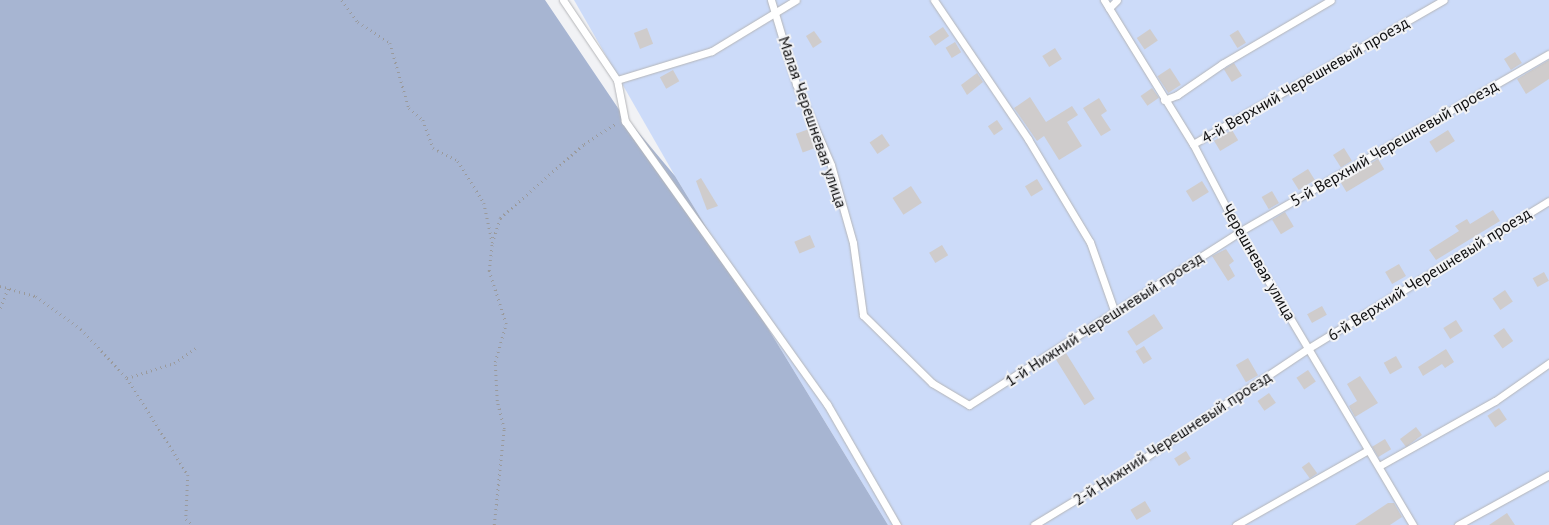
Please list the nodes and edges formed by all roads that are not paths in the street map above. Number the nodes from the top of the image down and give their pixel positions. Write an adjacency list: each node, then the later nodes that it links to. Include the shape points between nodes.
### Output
1 (563, 0): 12 (lane)
2 (771, 0): 10 (lane, Малая Черешневая улица)
3 (796, 0): 10 (lane)
4 (934, 0): 17 (lane, via 1028,139 1090,242)
5 (1104, 0): 9 (lane, Черешневая улица)
6 (1117, 0): 9 (lane)
7 (1331, 0): 13 (lane)
8 (1443, 0): 14 (lane, 4-й Верхний Черешневый проезд)
9 (1109, 8): 13 (lane, Черешневая улица)
10 (775, 13): 12 (lane, via 712,51); 20 (lane, Малая Черешневая улица, via 796,84 831,164 853,243 863,315 932,383)
11 (1549, 54): 16 (lane, 5-й Верхний Черешневый проезд)
12 (617, 80): 24 (lane, via 625,121 827,404)
13 (1164, 100): 14 (lane, Черешневая улица)
14 (1193, 144): 16 (lane, Черешневая улица)
15 (1549, 201): 18 (lane, 6-й Верхний Черешневый проезд)
16 (1239, 232): 17 (lane, 1-й Нижний Черешневый проезд); 18 (lane, Черешневая улица)
17 (1115, 314): 20 (lane, 1-й Нижний Черешневый проезд)
18 (1308, 348): 21 (lane, Черешневая улица); 25 (lane, 2-й Нижний Черешневый проезд, via 1146,457)
19 (1549, 363): 22 (lane, via 1495,401)
20 (968, 405)
21 (1368, 450): 22 (lane, Черешневая улица); 26 (lane)
22 (1379, 466): 27 (lane, Черешневая улица)
23 (1549, 475): 28 (lane)
24 (897, 525)
25 (1034, 525)
26 (1236, 525)
27 (1413, 525)
28 (1458, 525)

